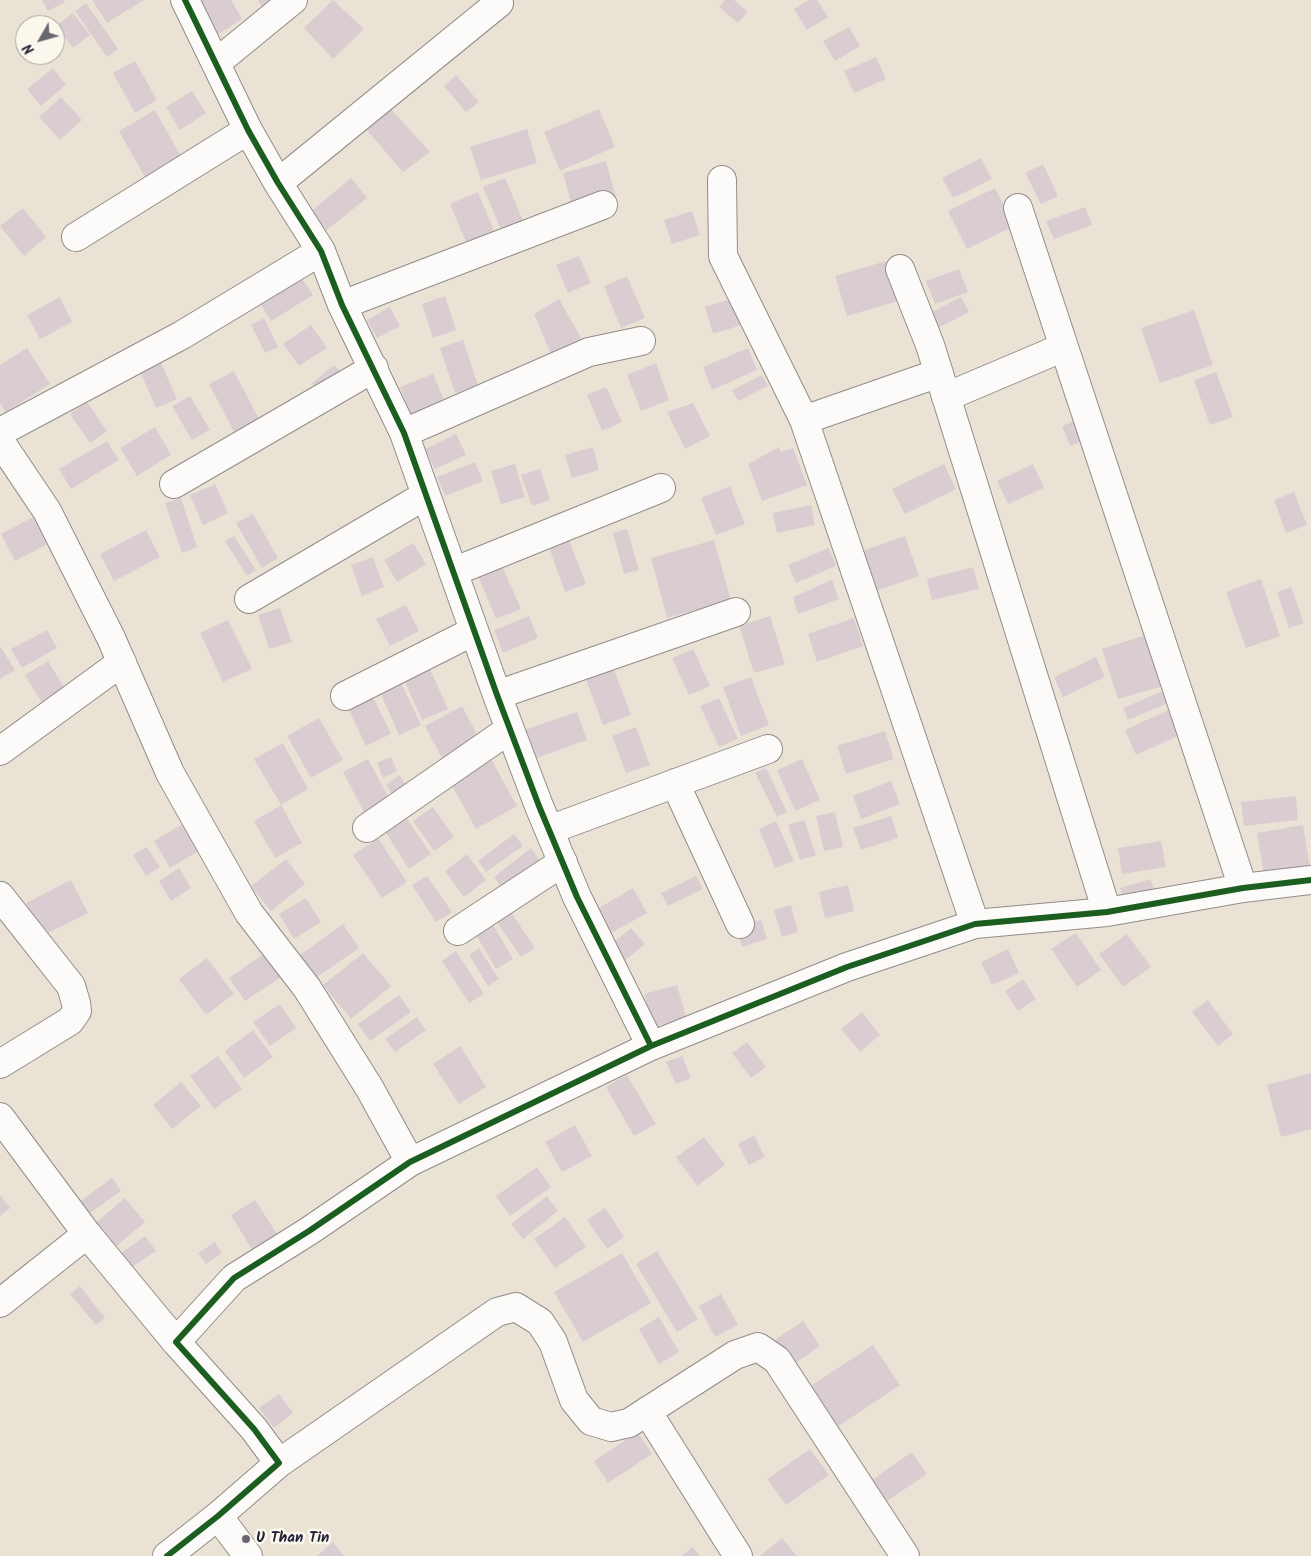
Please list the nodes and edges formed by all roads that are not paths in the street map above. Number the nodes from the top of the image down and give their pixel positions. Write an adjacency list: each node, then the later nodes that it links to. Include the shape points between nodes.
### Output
1 (185, 0): 4 (street)
2 (293, 0): 4 (street)
3 (497, 0): 7 (street, via 500,3)
4 (216, 63): 5 (street)
5 (248, 130): 7 (street); 10 (street)
6 (722, 180): 18 (street, via 723,256)
7 (278, 183): 11 (street)
8 (603, 205): 13 (street)
9 (1018, 208): 15 (street)
10 (76, 237)
11 (321, 251): 13 (street); 19 (street, via 182,334)
12 (900, 269): 17 (street)
13 (342, 305): 16 (street)
14 (641, 341): 20 (street, via 589,352)
15 (1064, 347): 17 (street); 40 (street)
16 (374, 368): 20 (street); 22 (street)
17 (943, 385): 18 (street); 42 (street)
18 (804, 420): 44 (street)
19 (0, 432)
20 (404, 434): 24 (street)
21 (0, 441): 29 (street, via 47,511)
22 (174, 484)
23 (661, 488): 25 (street)
24 (426, 495): 25 (street); 26 (street)
25 (453, 572): 28 (street)
26 (249, 599)
27 (736, 612): 30 (street)
28 (474, 630): 30 (street); 31 (street)
29 (122, 662): 34 (street); 49 (street, via 170,773 249,913 306,988 370,1089)
30 (497, 695): 32 (street)
31 (346, 696)
32 (510, 729): 36 (street); 37 (street)
33 (768, 749): 35 (street)
34 (0, 751)
35 (675, 783): 37 (street); 43 (street)
36 (367, 828)
37 (549, 830): 38 (street)
38 (563, 862): 45 (street); 46 (street)
39 (1311, 880): 40 (street)
40 (1243, 888): 42 (street)
41 (0, 896): 47 (street, via 71,986 76,1003 76,1011 70,1021)
42 (1107, 912): 44 (street)
43 (740, 924)
44 (975, 924): 46 (street, via 847,967)
45 (458, 930)
46 (651, 1046): 49 (street)
47 (0, 1064)
48 (0, 1117): 50 (street)
49 (410, 1162): 52 (street, via 234,1278)
50 (87, 1234): 51 (street); 52 (street)
51 (0, 1303)
52 (176, 1342): 54 (street, via 254,1429)
53 (647, 1411): 54 (street, via 629,1423 611,1427 591,1421 574,1400 553,1342 540,1322 516,1307 497,1312); 58 (street); 59 (street, via 735,1355 758,1347 777,1360)
54 (279, 1463): 55 (street)
55 (218, 1516): 56 (street); 57 (street)
56 (167, 1556)
57 (248, 1556)
58 (738, 1556)
59 (905, 1556)

